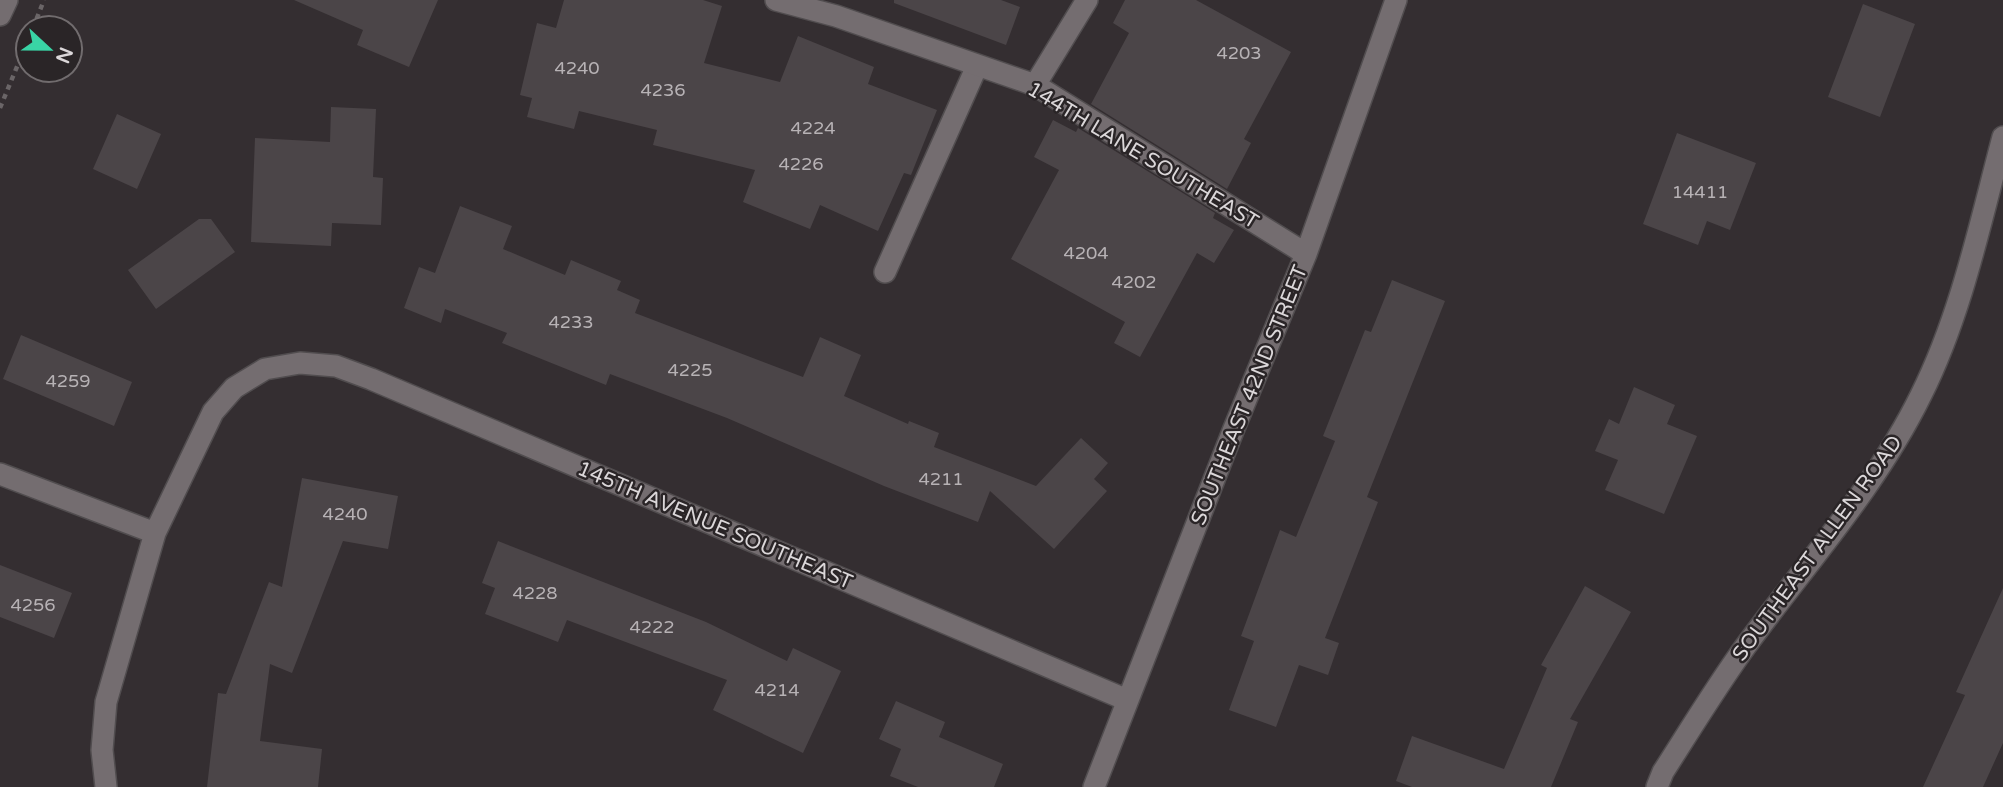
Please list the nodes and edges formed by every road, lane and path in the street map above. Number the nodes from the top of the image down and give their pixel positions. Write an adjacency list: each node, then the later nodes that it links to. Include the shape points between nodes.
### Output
1 (7, 0): 5 (street)
2 (776, 0): 6 (street, 144TH LANE SOUTHEAST, via 836,16)
3 (1087, 0): 8 (street)
4 (1396, 0): 11 (street, SOUTHEAST 42ND STREET)
5 (0, 15)
6 (977, 66): 8 (street, 144TH LANE SOUTHEAST); 12 (street)
7 (14, 74): 9 (path)
8 (1035, 85): 11 (street, 144TH LANE SOUTHEAST)
9 (0, 108)
10 (2003, 137): 18 (street, SOUTHEAST ALLEN ROAD, via 1952,320 1922,394 1886,458 1743,649)
11 (1306, 254): 15 (street, SOUTHEAST 42ND STREET)
12 (885, 272)
13 (0, 474): 14 (street)
14 (155, 533): 15 (street, 145TH AVENUE SOUTHEAST, via 213,412 234,388 265,369 300,363 336,366); 16 (street, 145TH AVENUE SOUTHEAST, via 106,702 102,750)
15 (1127, 700): 17 (street, SOUTHEAST 42ND STREET)
16 (106, 787)
17 (1094, 787)
18 (1657, 787)

